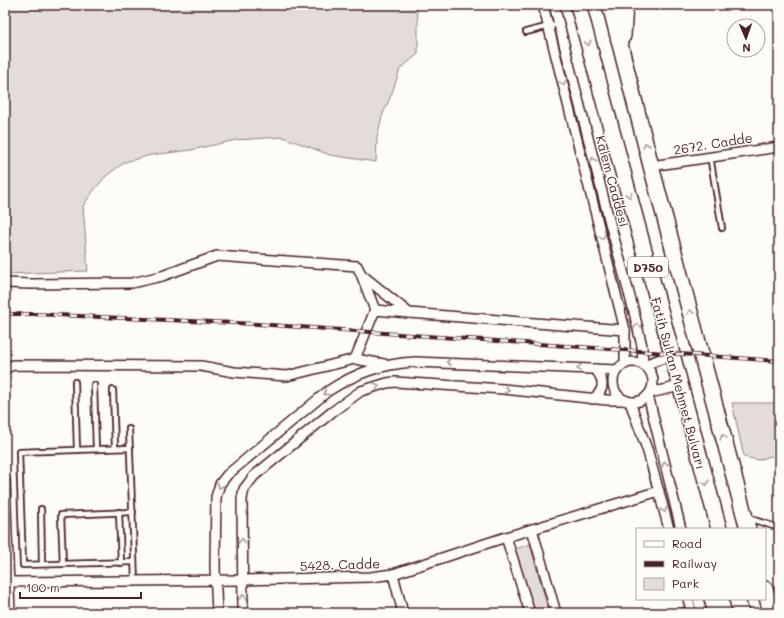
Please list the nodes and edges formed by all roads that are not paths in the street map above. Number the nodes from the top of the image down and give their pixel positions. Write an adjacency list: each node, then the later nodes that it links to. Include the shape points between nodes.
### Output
1 (542, 5): 7 (street, Kalem Caddesi)
2 (554, 5): 6 (street, Kalem Caddesi)
3 (578, 5): 19 (highway, Fatih Sultan Mehmet Bulvarı / D750, one-way to 19)
4 (610, 5): 9 (highway, D750)
5 (625, 5): 9 (highway)
6 (558, 24): 7 (lane); 22 (street, Kalem Caddesi, one-way to 6, via 642,346 633,308)
7 (548, 26): 8 (lane); 18 (street, Kalem Caddesi, one-way to 18)
8 (526, 32)
9 (622, 51): 12 (highway, D750, one-way to 9)
10 (779, 147): 11 (street, 2672. Cadde)
11 (710, 156): 12 (street, 2672. Cadde); 13 (lane)
12 (651, 166): 43 (highway, D750, one-way to 12)
13 (722, 228)
14 (361, 274): 15 (street, via 356,266 218,256 132,284); 16 (street); 17 (street)
15 (5, 282)
16 (375, 310): 17 (street); 20 (street)
17 (409, 313): 18 (street)
18 (625, 330): 23 (street, Kalem Caddesi)
19 (672, 355): 22 (street); 28 (highway, Fatih Sultan Mehmet Bulvarı / D750)
20 (355, 360): 21 (street); 24 (street, via 287,376 234,372 201,366 14,365)
21 (387, 364): 25 (street, one-way to 21, via 415,362); 55 (street, one-way to 55, via 355,375 328,391 222,480 216,497)
22 (643, 365): 23 (street, via 636,362); 30 (street, via 652,376)
23 (621, 367): 25 (street); 32 (street, via 613,381 614,387 616,392)
24 (5, 369)
25 (595, 369): 31 (street, via 601,375 602,381 598,396)
26 (75, 382): 37 (lane)
27 (94, 385): 36 (lane)
28 (680, 386): 30 (street); 46 (highway, Fatih Sultan Mehmet Bulvarı / D750, one-way to 46)
29 (113, 390): 34 (lane)
30 (649, 394): 32 (street, via 638,401); 45 (street, one-way to 30)
31 (592, 399): 32 (street); 56 (street, one-way to 31, via 244,489 254,476 361,391 395,382 503,389)
32 (628, 401): 39 (street, via 639,424)
33 (129, 429): 35 (lane)
34 (115, 448): 35 (lane); 36 (lane)
35 (130, 448): 42 (lane)
36 (96, 449): 37 (lane)
37 (77, 450): 52 (lane, via 19,452 23,565)
38 (5, 480): 57 (street)
39 (659, 491): 44 (street, one-way to 44); 48 (street, 5428. Cadde)
40 (40, 509): 52 (lane)
41 (119, 512): 42 (lane); 51 (lane); 53 (lane, via 61,515)
42 (132, 512): 50 (lane)
43 (746, 523): 47 (lane)
44 (669, 528)
45 (680, 528)
46 (718, 528)
47 (779, 528)
48 (532, 529): 49 (street, 5428. Cadde); 71 (street)
49 (506, 537): 54 (street, 5428. Cadde); 70 (street)
50 (134, 562): 51 (lane); 58 (lane)
51 (121, 563): 53 (lane)
52 (42, 564): 53 (lane)
53 (63, 564)
54 (394, 574): 56 (street, 5428. Cadde, via 372,577); 69 (street)
55 (216, 580): 56 (street, 5428. Cadde); 58 (street, 5428. Cadde); 67 (street)
56 (244, 580): 68 (street, one-way to 56)
57 (7, 581): 58 (street, 5428. Cadde); 66 (street)
58 (135, 581)
59 (779, 588): 64 (lane)
60 (766, 592): 64 (highway)
61 (688, 600): 65 (street)
62 (698, 600): 73 (street)
63 (737, 600): 74 (highway)
64 (771, 609)
65 (691, 611): 72 (lane)
66 (10, 613)
67 (217, 613)
68 (243, 613)
69 (403, 613)
70 (530, 613)
71 (556, 613)
72 (676, 613)
73 (702, 613)
74 (741, 613)

